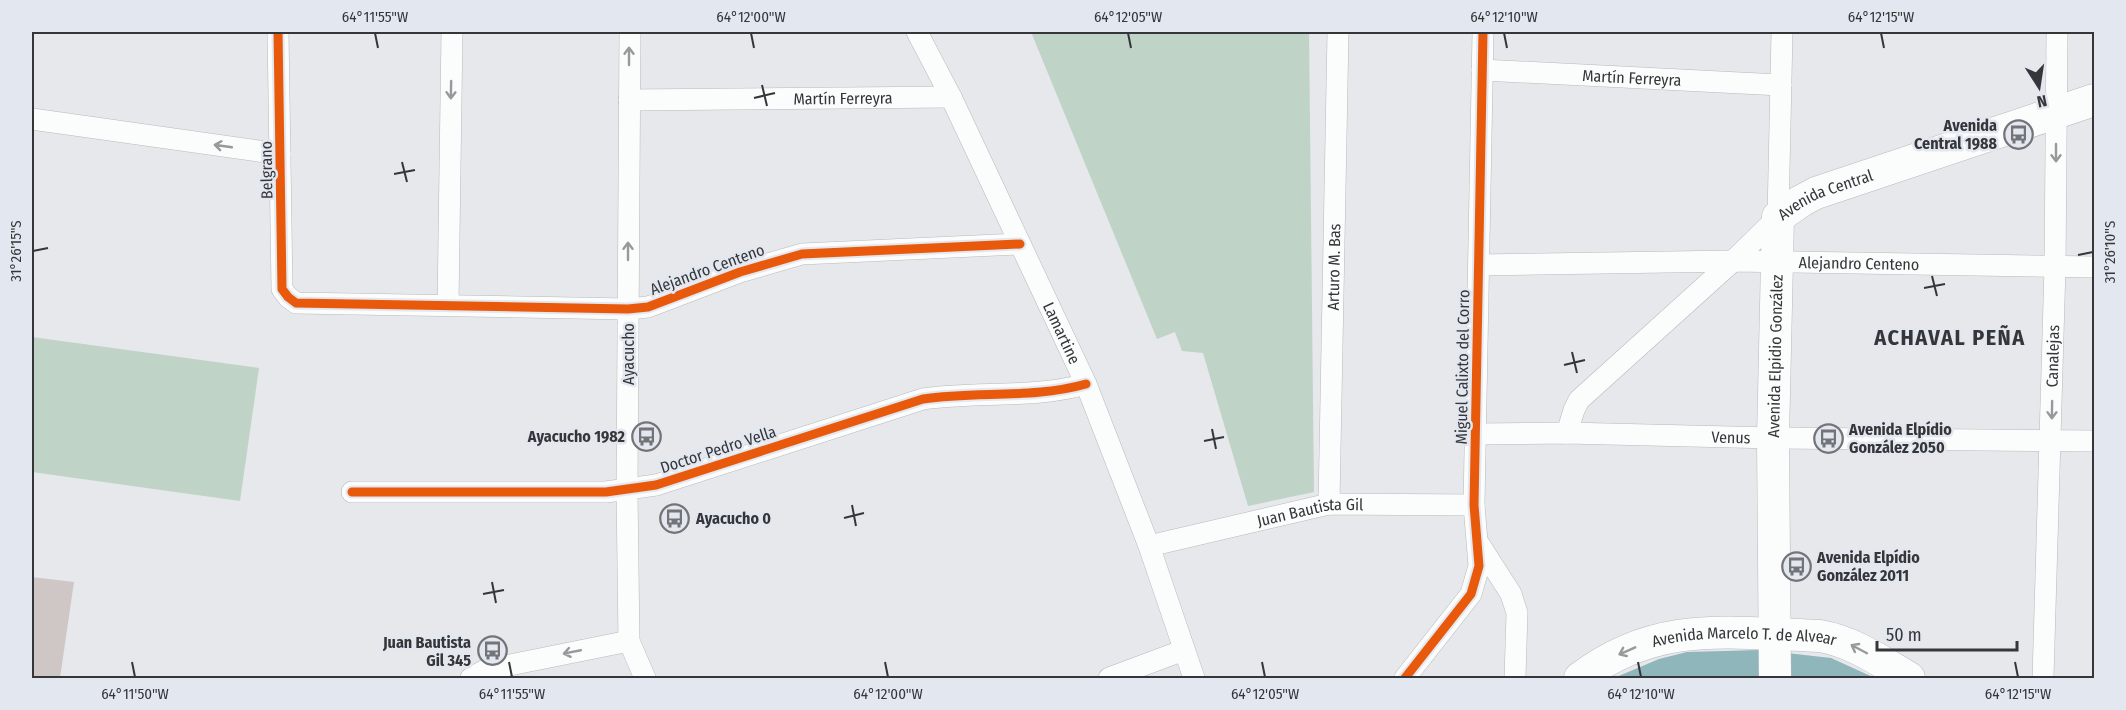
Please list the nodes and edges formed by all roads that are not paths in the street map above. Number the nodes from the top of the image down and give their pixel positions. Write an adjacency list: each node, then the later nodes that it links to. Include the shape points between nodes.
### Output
1 (278, 32): 16 (street, Belgrano)
2 (452, 32): 25 (street, one-way to 25)
3 (630, 32): 12 (street, Ayacucho, one-way to 3)
4 (917, 32): 11 (street, Lamartine)
5 (1338, 32): 35 (street, Arturo M. Bas)
6 (1483, 32): 9 (street, Miguel Calixto del Corro)
7 (1782, 32): 10 (street, Avenida Elpidio González)
8 (2057, 32): 14 (street, Canalejas)
9 (1482, 70): 10 (street, Martín Ferreyra); 21 (street, Miguel Calixto del Corro)
10 (1781, 85): 17 (street, Avenida Elpidio González)
11 (951, 96): 12 (street, Martín Ferreyra); 18 (street, Lamartine)
12 (629, 100): 26 (street, Ayacucho, one-way to 12)
13 (2094, 100): 14 (main road, Avenida Central)
14 (2056, 111): 17 (main road, Avenida Central, via 1816,193); 22 (street, Canalejas, one-way to 22)
15 (32, 119): 16 (street, one-way to 15)
16 (280, 154): 24 (street, Belgrano, via 282,289)
17 (1778, 217): 19 (street, Avenida Central); 20 (main road, Avenida Elpidio González)
18 (1020, 244): 26 (street, Alejandro Centeno, via 802,254 740,272 648,307); 27 (street, Lamartine)
19 (1733, 261): 20 (street, Alejandro Centeno); 21 (street, Alejandro Centeno); 28 (street, Avenida Central, via 1580,400)
20 (1776, 262): 22 (street, Alejandro Centeno); 30 (main road, Avenida Elpidio González)
21 (1479, 265): 29 (street, Miguel Calixto del Corro)
22 (2055, 267): 23 (street, Alejandro Centeno); 31 (street, Canalejas, one-way to 31)
23 (2094, 267)
24 (296, 303): 25 (street, Alejandro Centeno)
25 (448, 304): 26 (street, Alejandro Centeno)
26 (628, 309): 33 (street, Ayacucho)
27 (1086, 384): 33 (street, Doctor Pedro Vella, via 1060,391 923,399 656,485); 38 (street, Lamartine)
28 (1567, 433): 29 (street, Venus); 30 (street, Venus)
29 (1476, 434): 36 (street, Miguel Calixto del Corro)
30 (1773, 438): 31 (street, Venus); 39 (main road, Avenida Elpidio González)
31 (2051, 440): 32 (street, Venus); 51 (street, Canalejas)
32 (2094, 441)
33 (627, 490): 34 (street, Doctor Pedro Vella); 40 (street, Ayacucho)
34 (352, 492)
35 (1329, 504): 36 (street, Juan Bautista Gil); 38 (street, Juan Bautista Gil)
36 (1474, 505): 37 (street, Miguel Calixto del Corro)
37 (1479, 543): 46 (street, Miguel Calixto del Corro, via 1479,567 1471,594); 47 (street, Miguel Calixto del Corro, via 1511,594 1517,613)
38 (1149, 546): 41 (street, Lamartine)
39 (1775, 640): 48 (main road, Avenida Marcelo T. de Alvear, one-way to 48, via 1704,632 1679,634 1627,650); 49 (main road, Avenida Elpidio González); 50 (main road, Avenida Marcelo T. de Alvear, one-way to 39, via 1838,639 1820,636)
40 (629, 641): 42 (street, one-way to 42); 43 (street)
41 (1184, 650): 44 (street); 45 (street, Lamartine)
42 (478, 674)
43 (645, 678)
44 (1109, 678)
45 (1194, 678)
46 (1405, 678)
47 (1515, 678)
48 (1580, 678)
49 (1775, 678)
50 (1909, 678)
51 (2043, 678)

